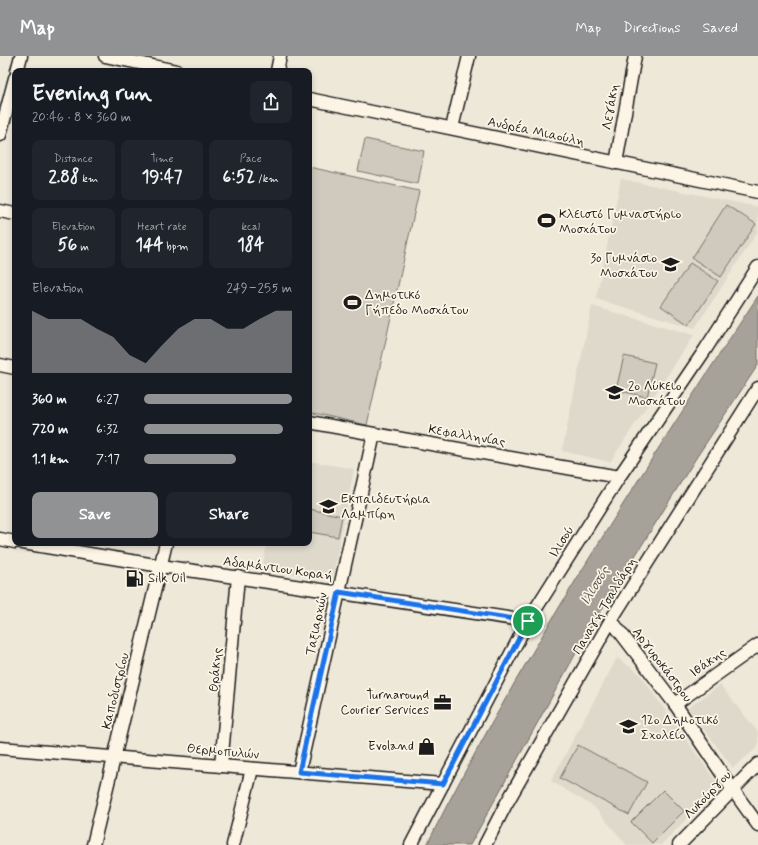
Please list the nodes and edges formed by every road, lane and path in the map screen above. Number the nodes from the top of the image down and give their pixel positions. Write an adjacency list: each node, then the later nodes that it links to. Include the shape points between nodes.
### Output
1 (21, 56): 6 (street)
2 (105, 56): 7 (street)
3 (280, 56): 8 (street)
4 (469, 56): 11 (street)
5 (635, 56): 13 (street, Λεγάκη)
6 (18, 68)
7 (163, 68)
8 (278, 68)
9 (12, 89): 12 (street)
10 (312, 100): 11 (street, Ανδρέα Μιαούλη)
11 (452, 128): 13 (street, Ανδρέα Μιαούλη)
12 (0, 135)
13 (616, 162): 14 (street, Ανδρέα Μιαούλη)
14 (758, 192)
15 (0, 211): 16 (street)
16 (12, 213)
17 (758, 267): 23 (street, Ιλισού)
18 (0, 365): 19 (street)
19 (12, 367)
20 (758, 388): 31 (street, Παναγή Τσαλδάρη)
21 (312, 423): 22 (street, Κεφαλληνίας)
22 (374, 434): 23 (street, Κεφαλληνίας); 30 (street, Ταξιαρχών)
23 (620, 477): 32 (street, Ιλισού)
24 (0, 539): 25 (street)
25 (12, 541)
26 (41, 546): 28 (street, Αδαμάντιου Κοραή)
27 (165, 546): 28 (street, Καποδιστρίου)
28 (161, 566): 29 (street, Αδαμάντιου Κοραή); 36 (street, Καποδιστρίου)
29 (238, 577): 30 (street, Αδαμάντιου Κοραή); 38 (street, Θράκης)
30 (339, 592): 32 (street, Αδαμάντιου Κοραή); 40 (street, Ταξιαρχών)
31 (612, 620): 34 (street, Αργυροκάστρου); 47 (street, Παναγή Τσαλδάρη)
32 (528, 621): 41 (street, Ιλισού)
33 (758, 645): 34 (street, Ιθάκης)
34 (674, 704): 42 (street, Αργυροκάστρου)
35 (0, 748): 36 (street, Θερμοπυλών)
36 (114, 758): 38 (street, Θερμοπυλών); 44 (street, Καποδιστρίου)
37 (758, 764): 42 (street, Λυκούργου)
38 (221, 766): 39 (street, Θερμοπυλών)
39 (252, 769): 40 (street, Θερμοπυλών); 45 (street)
40 (299, 772): 41 (street, Θερμοπυλών)
41 (443, 784): 46 (street, Ιλισού)
42 (733, 790): 43 (street, Αργυροκάστρου); 48 (street, Λυκούργου)
43 (758, 825)
44 (93, 845)
45 (233, 845)
46 (411, 845)
47 (485, 845)
48 (679, 845)

